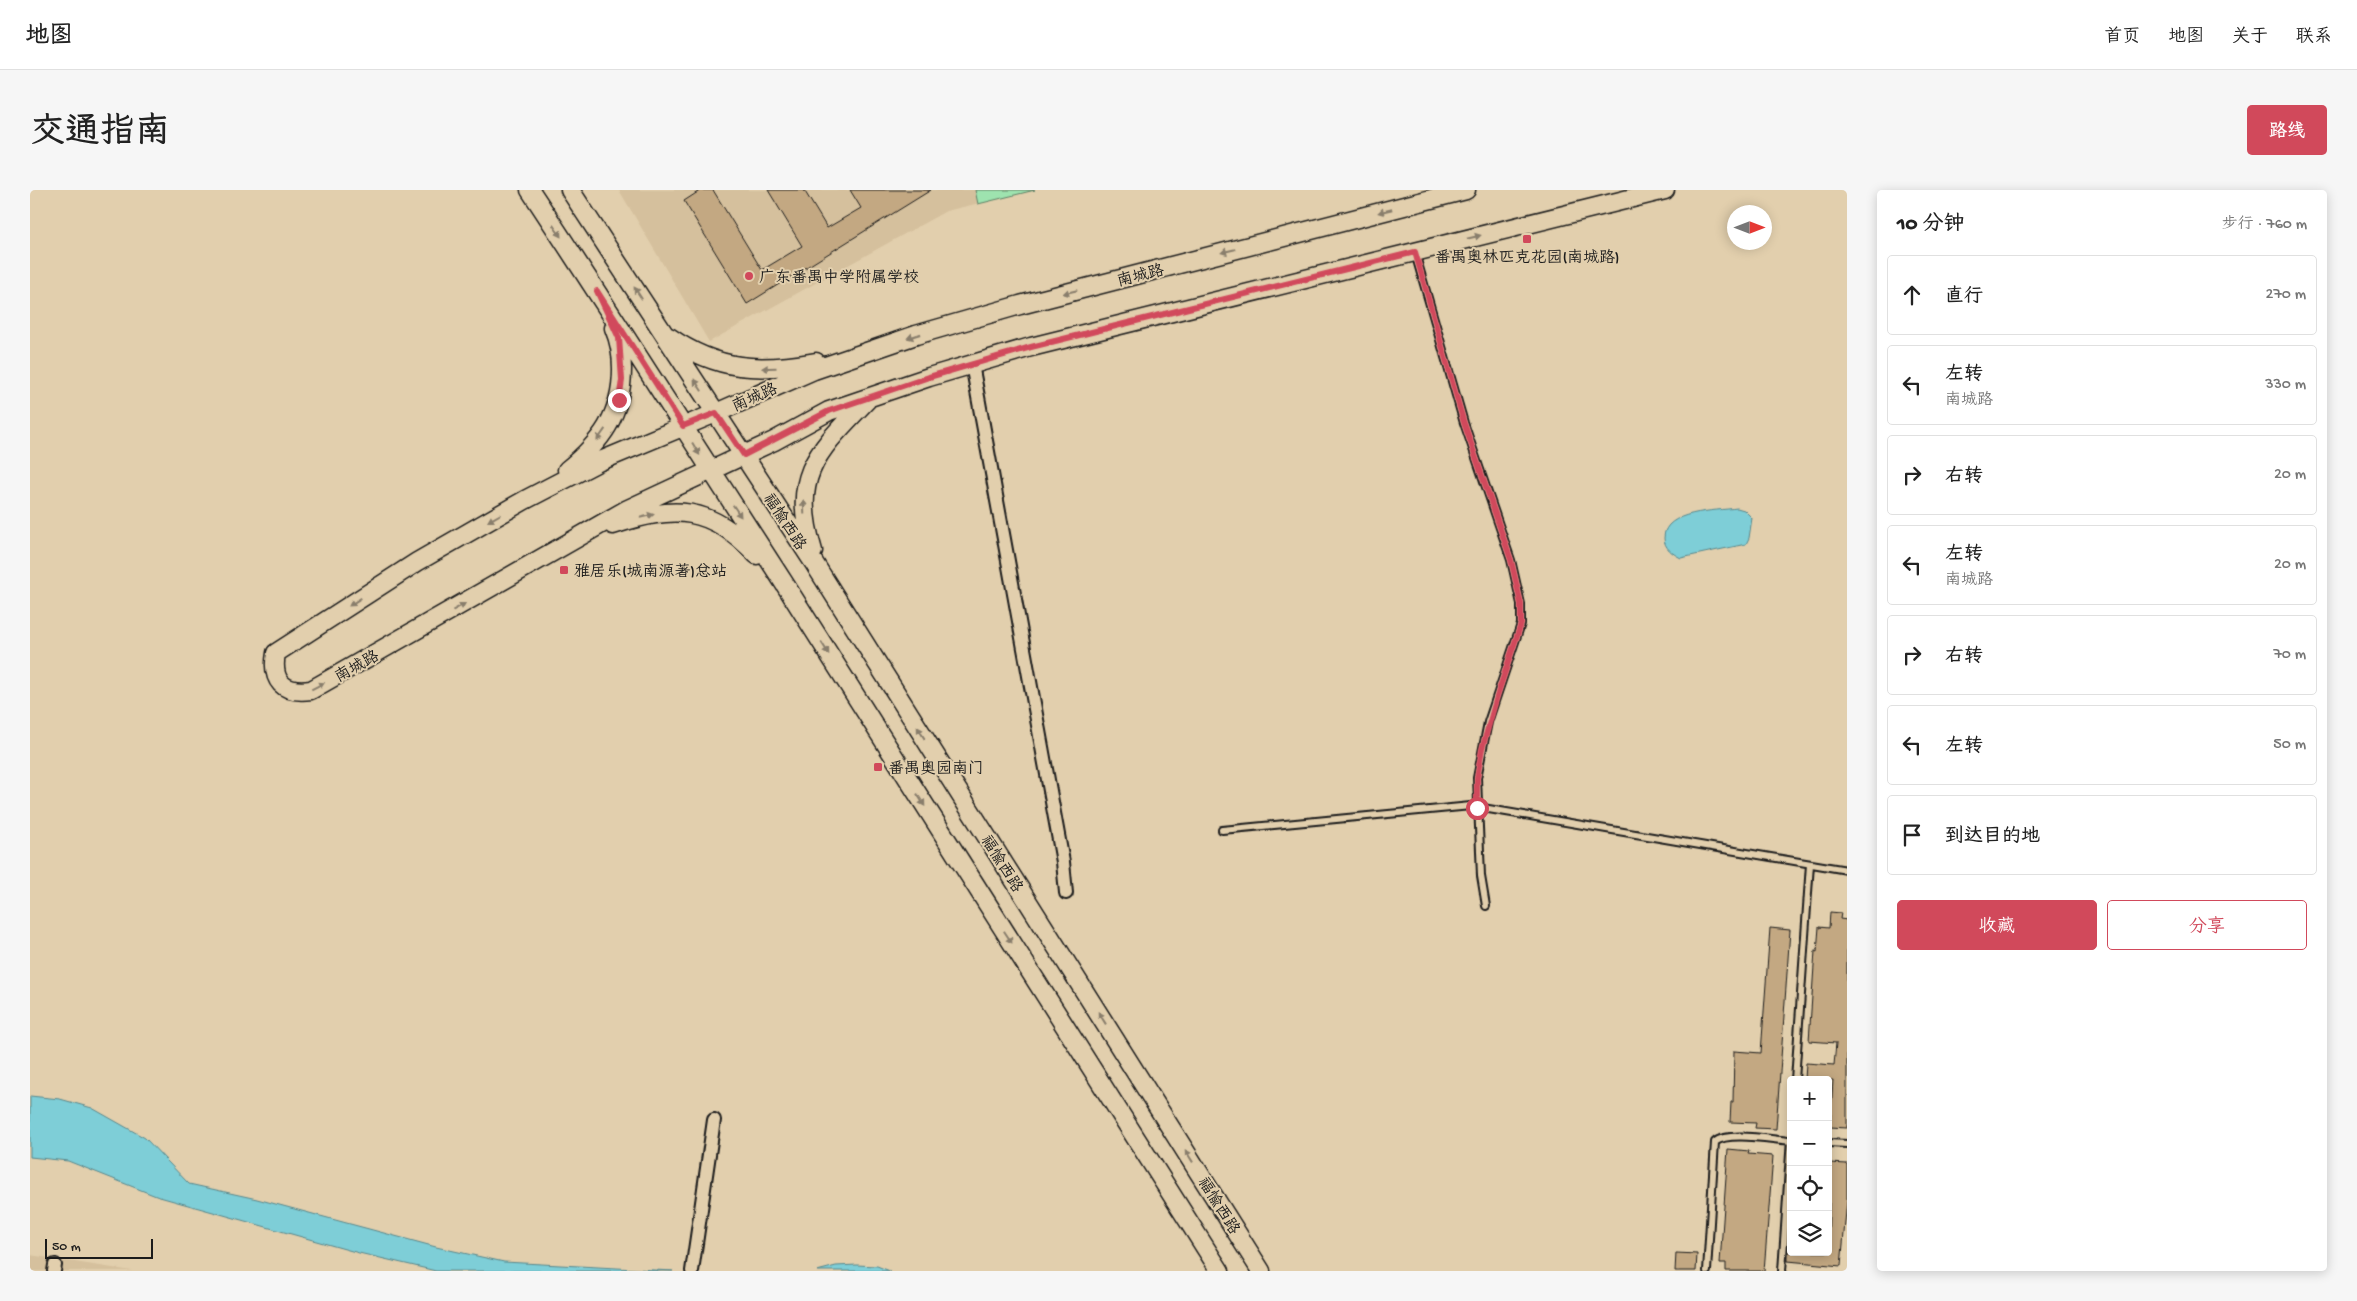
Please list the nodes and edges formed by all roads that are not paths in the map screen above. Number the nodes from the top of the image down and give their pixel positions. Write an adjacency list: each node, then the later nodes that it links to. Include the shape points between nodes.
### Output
1 (530, 190): 6 (street, one-way to 6)
2 (570, 190): 7 (street, one-way to 2)
3 (1466, 190): 8 (street, 南城路, one-way to 8, via 1020,305)
4 (1664, 190): 5 (street, 南城路, one-way to 4)
5 (1415, 252): 9 (street, 南城路); 19 (lane, via 1464,423 1511,560 1521,604 1521,624 1482,749 1477,778)
6 (597, 291): 12 (street); 15 (street, one-way to 15, via 619,338 622,356 619,400 598,441)
7 (665, 334): 8 (street, one-way to 7, via 782,368 736,367 701,356); 11 (street, 福愉西路, one-way to 7)
8 (852, 356): 11 (street, 南城路)
9 (972, 364): 10 (street, 南城路); 23 (street)
10 (869, 397): 13 (street, 南城路, via 829,411); 18 (street, one-way to 10, via 816,559 806,528 805,488 817,455)
11 (716, 413): 12 (street, 南城路); 13 (street, 福愉西路)
12 (683, 426): 14 (street, one-way to 14); 15 (street, 南城路, via 598,462)
13 (744, 455): 14 (street, 南城路); 18 (street, 福愉西路)
14 (710, 471): 16 (street, 南城路, via 649,498); 17 (street, one-way to 17)
15 (536, 494): 16 (street, 南城路, one-way to 16, via 417,562 276,653 274,664 281,684 298,692 312,690)
16 (584, 534): 17 (street, one-way to 17, via 654,514 698,514 717,521 736,535)
17 (784, 583): 32 (street, one-way to 32)
18 (838, 601): 33 (street, 福愉西路, one-way to 18)
19 (1477, 808): 20 (lane, via 1455,806); 21 (lane); 24 (lane)
20 (1222, 830)
21 (1810, 864): 22 (lane); 25 (lane)
22 (1847, 870)
23 (1066, 893)
24 (1486, 906)
25 (1795, 1076)
26 (714, 1120): 31 (street)
27 (1787, 1140): 34 (lane, via 1731,1137 1715,1142)
28 (1832, 1143): 29 (lane)
29 (1847, 1144)
30 (1789, 1166): 35 (lane)
31 (692, 1265)
32 (1220, 1271)
33 (1261, 1271)
34 (1708, 1271)
35 (1782, 1271)

